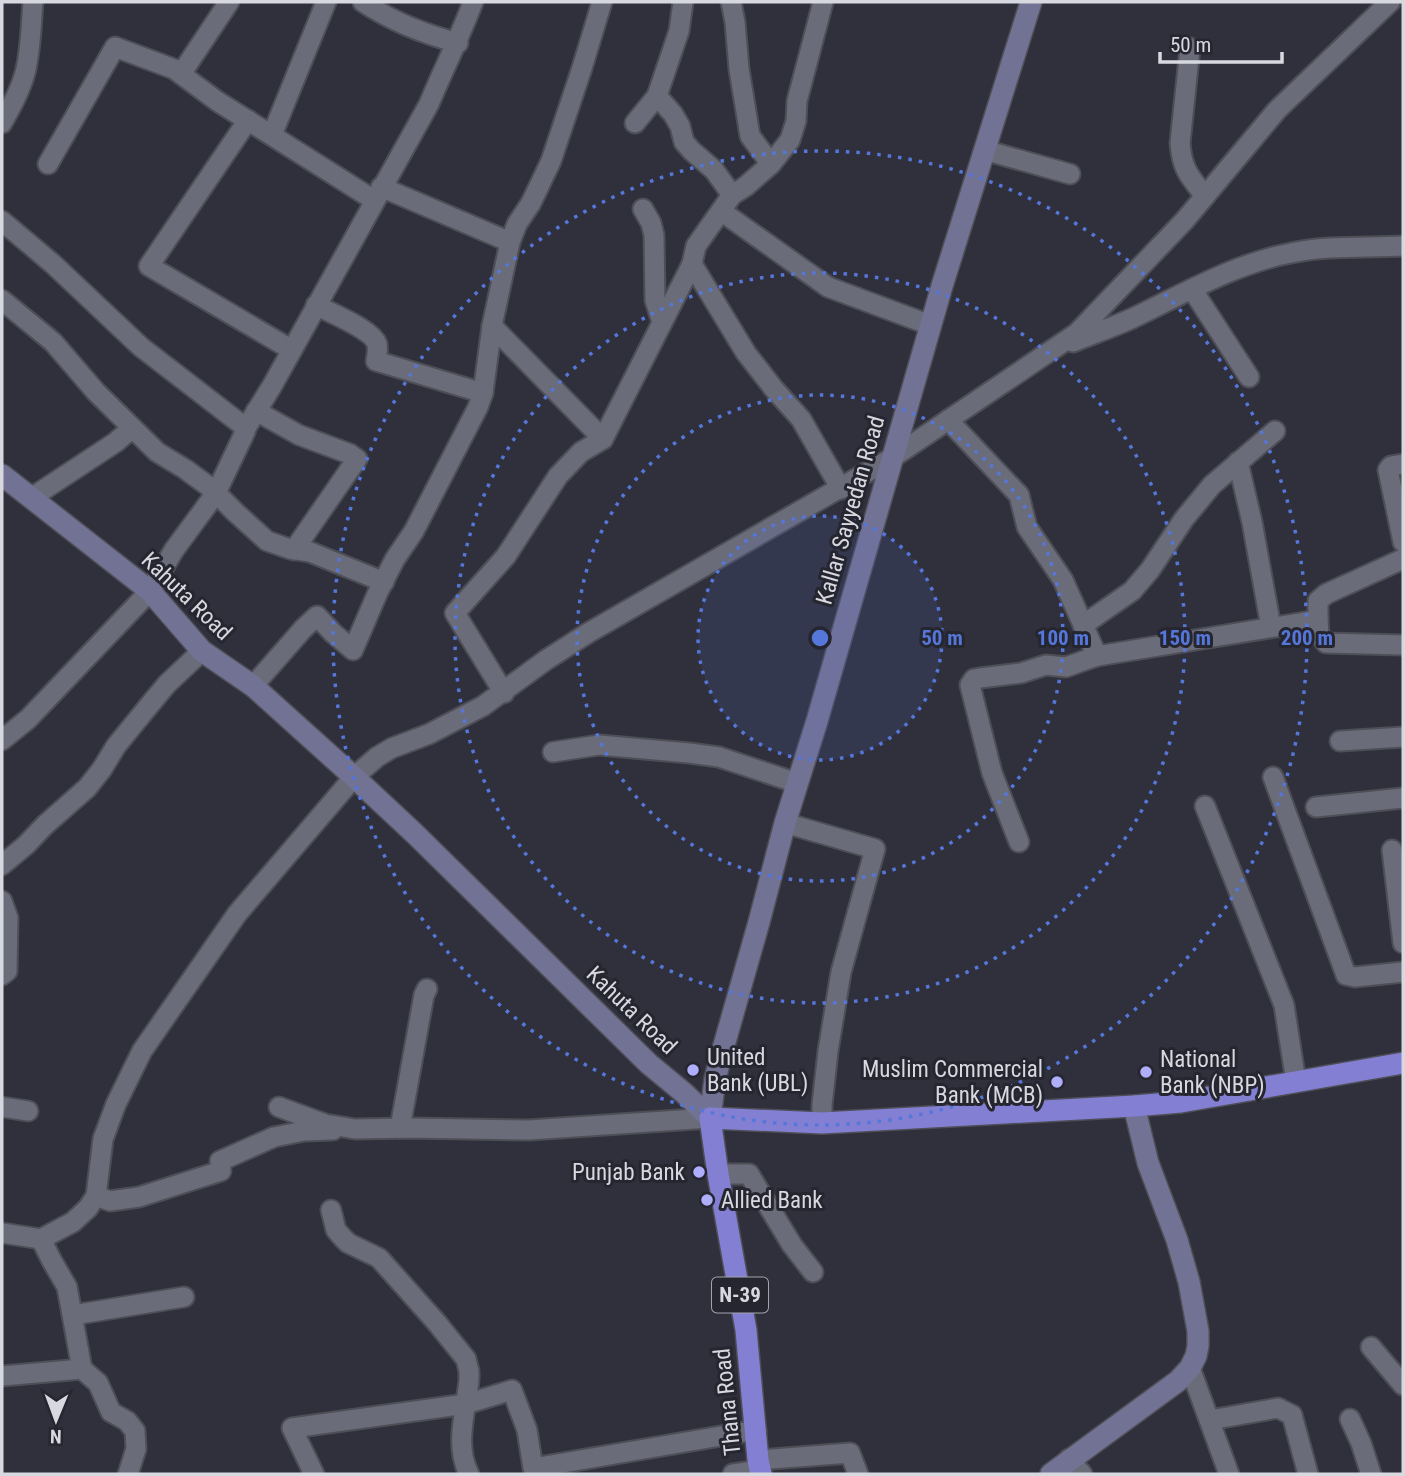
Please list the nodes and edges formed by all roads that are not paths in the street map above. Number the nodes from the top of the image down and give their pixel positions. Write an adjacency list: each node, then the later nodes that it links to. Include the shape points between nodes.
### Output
1 (33, 2): 17 (street, via 25,74)
2 (229, 2): 14 (street)
3 (326, 2): 19 (street)
4 (363, 2): 12 (street, via 381,14)
5 (473, 2): 12 (street)
6 (602, 2): 29 (street, via 551,161)
7 (683, 2): 15 (street, via 680,31)
8 (731, 2): 22 (street, via 750,136)
9 (823, 2): 22 (street, via 790,140)
10 (1031, 2): 20 (main road, Kallar Sayyedan Road)
11 (1390, 2): 25 (street, via 1277,110)
12 (458, 43): 24 (street)
13 (1190, 48): 25 (street, via 1181,158)
14 (181, 74): 16 (street); 21 (street, via 115,47)
15 (657, 96): 18 (street); 26 (street, via 673,114 684,142 714,170)
16 (248, 120): 19 (street); 38 (street, via 149,266)
17 (2, 123)
18 (635, 124)
19 (272, 135): 24 (street)
20 (984, 150): 23 (street); 36 (main road, Kallar Sayyedan Road)
21 (48, 164)
22 (771, 164): 26 (street)
23 (1070, 174)
24 (378, 194): 29 (street); 34 (street)
25 (1205, 196): 39 (street, via 1077,333)
26 (727, 203): 31 (street, via 696,246); 36 (street, via 828,287)
27 (643, 209): 35 (street, via 654,235 655,300)
28 (2, 221): 45 (street, via 141,347)
29 (510, 242): 37 (street)
30 (1403, 246): 32 (street, via 1328,247 1289,253)
31 (692, 264): 35 (street); 52 (street, via 746,353 801,419)
32 (1192, 289): 39 (street); 40 (street)
33 (2, 300): 44 (street, via 53,342)
34 (316, 305): 38 (street); 41 (street, via 373,338 376,361)
35 (662, 322): 47 (street)
36 (930, 325): 48 (main road, Kallar Sayyedan Road)
37 (492, 326): 41 (street); 47 (street)
38 (292, 349): 42 (street)
39 (1046, 354): 43 (street)
40 (1249, 377)
41 (483, 393): 58 (street)
42 (256, 411): 45 (street); 56 (street, via 357,459)
43 (948, 419): 48 (street); 61 (street, via 1019,495 1027,527 1063,580)
44 (132, 428): 53 (street); 54 (street)
45 (246, 428): 53 (street)
46 (1275, 431): 49 (street)
47 (603, 439): 67 (street, via 581,452 558,476 506,556 455,612)
48 (891, 458): 52 (street); 74 (main road, Kallar Sayyedan Road)
49 (1238, 462): 61 (street, via 1184,519 1132,591); 62 (street)
50 (1403, 464): 55 (street, via 1388,470)
51 (2, 475): 54 (main road, Kahuta Road)
52 (841, 489): 67 (street, via 588,633)
53 (216, 493): 56 (street, via 267,541); 59 (street)
54 (31, 498): 59 (main road, Kahuta Road)
55 (1403, 542)
56 (294, 550): 58 (street)
57 (1403, 559): 60 (street, via 1326,594 1318,601)
58 (384, 582): 66 (street, via 353,650 317,616)
59 (150, 591): 64 (main road, Kahuta Road); 69 (street, via 28,719)
60 (1318, 620): 62 (street); 63 (street, via 1325,643)
61 (1083, 625): 65 (street)
62 (1271, 627): 65 (street)
63 (1403, 645)
64 (202, 651): 66 (main road, Kahuta Road); 81 (street, via 167,684 87,788)
65 (1097, 656): 79 (street, via 1066,667 1046,665 974,679 970,685 992,773)
66 (253, 686): 72 (main road, Kahuta Road)
67 (503, 693): 72 (street, via 466,717 392,748)
68 (1403, 737): 70 (street)
69 (2, 740)
70 (1340, 741)
71 (553, 752): 74 (street, via 599,745 699,754)
72 (354, 777): 93 (main road, Kahuta Road); 98 (street, via 237,914 133,1066 103,1139)
73 (1273, 777): 84 (street, via 1346,975)
74 (797, 783): 78 (main road, Kallar Sayyedan Road)
75 (1403, 798): 77 (street)
76 (1205, 806): 88 (street, via 1284,1004)
77 (1316, 807)
78 (785, 822): 93 (main road, Kallar Sayyedan Road, via 720,1056); 94 (street, via 875,849 841,972)
79 (1019, 842)
80 (1392, 850): 83 (street)
81 (2, 865)
82 (2, 901): 85 (street, via 8,918 7,971)
83 (1403, 943)
84 (1403, 972)
85 (2, 975)
86 (427, 989): 95 (street)
87 (1403, 1063): 88 (highway)
88 (1296, 1082): 89 (highway)
89 (1134, 1106): 94 (highway); 106 (main road, via 1147,1163 1189,1282 1198,1331)
90 (2, 1107): 92 (street)
91 (279, 1107): 96 (street, via 325,1124)
92 (28, 1111)
93 (710, 1118): 94 (highway); 95 (street, via 529,1130); 97 (highway, Thana Road / N-39)
94 (822, 1123)
95 (400, 1128): 96 (street)
96 (355, 1129): 98 (street, via 274,1138 220,1161 220,1171 139,1197 110,1201)
97 (718, 1174): 102 (street, via 748,1174); 113 (highway, Thana Road / N-39, via 746,1330)
98 (96, 1196): 101 (street, via 73,1222)
99 (331, 1210): 110 (street, via 343,1238 379,1258 466,1359)
100 (2, 1233): 101 (street)
101 (41, 1239): 104 (street, via 66,1287)
102 (813, 1272)
103 (184, 1297): 104 (street)
104 (73, 1315): 107 (street)
105 (1371, 1347): 109 (street)
106 (1190, 1368): 112 (street); 114 (main road)
107 (82, 1369): 108 (street); 116 (street, via 98,1383 111,1412 135,1431 136,1449)
108 (2, 1376)
109 (1403, 1385)
110 (467, 1404): 113 (street, via 512,1390 527,1430 533,1468); 117 (street, via 292,1428); 118 (street, via 461,1437)
111 (1350, 1419): 124 (street)
112 (1210, 1420): 122 (street); 123 (street, via 1278,1408 1292,1415)
113 (756, 1430): 115 (highway, Thana Road / N-39)
114 (1076, 1467): 121 (main road)
115 (760, 1468): 119 (street); 120 (street, via 850,1453)
116 (128, 1474)
117 (314, 1474)
118 (469, 1474)
119 (733, 1474)
120 (858, 1474)
121 (1051, 1474)
122 (1229, 1474)
123 (1308, 1474)
124 (1371, 1474)

